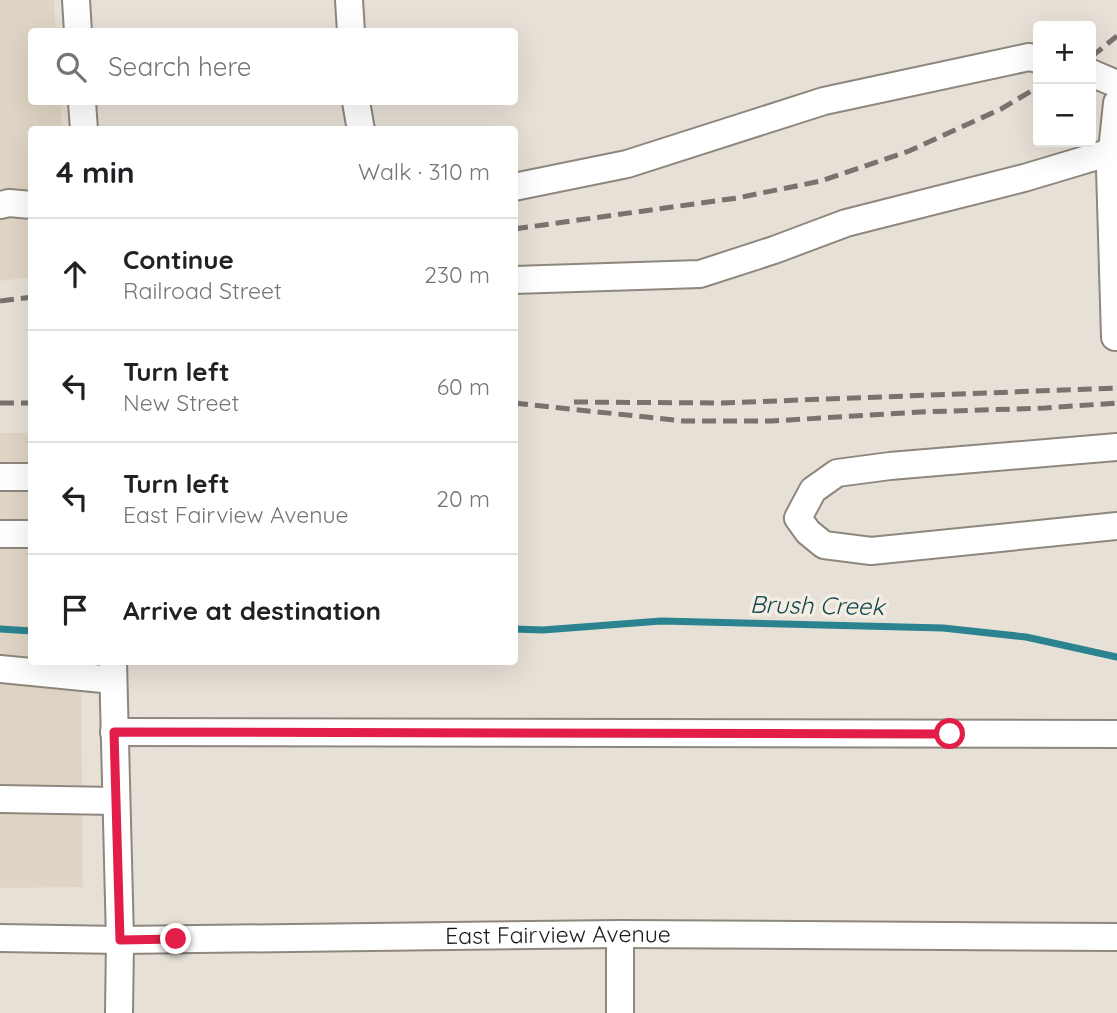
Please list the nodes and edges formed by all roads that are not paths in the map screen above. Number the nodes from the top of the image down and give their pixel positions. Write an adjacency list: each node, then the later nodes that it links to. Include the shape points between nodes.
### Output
1 (76, 0): 3 (street)
2 (349, 0): 4 (street)
3 (78, 28)
4 (351, 28)
5 (1033, 58): 14 (street, via 824,101 627,164)
6 (1096, 75): 7 (street)
7 (1117, 84)
8 (1117, 103): 13 (street)
9 (82, 105): 11 (street)
10 (357, 105): 12 (street)
11 (84, 126)
12 (360, 126)
13 (1113, 163): 17 (street, via 1024,178 846,223 700,274); 18 (street)
14 (518, 186)
15 (0, 205): 16 (street)
16 (28, 205)
17 (518, 280)
18 (1117, 337)
19 (1117, 447): 22 (street, via 837,473 813,490 798,518 824,545 870,551)
20 (0, 477): 21 (street)
21 (28, 477)
22 (1117, 526)
23 (0, 534): 24 (street)
24 (28, 534)
25 (0, 669): 26 (street)
26 (113, 671): 27 (street)
27 (114, 732): 28 (street); 30 (street)
28 (1117, 734)
29 (0, 799): 30 (street)
30 (116, 801): 34 (street)
31 (620, 934): 32 (street, East Fairview Avenue); 34 (street, East Fairview Avenue); 36 (street)
32 (1117, 937)
33 (0, 938): 34 (street, East Fairview Avenue)
34 (120, 940): 35 (street)
35 (120, 1013)
36 (620, 1013)

